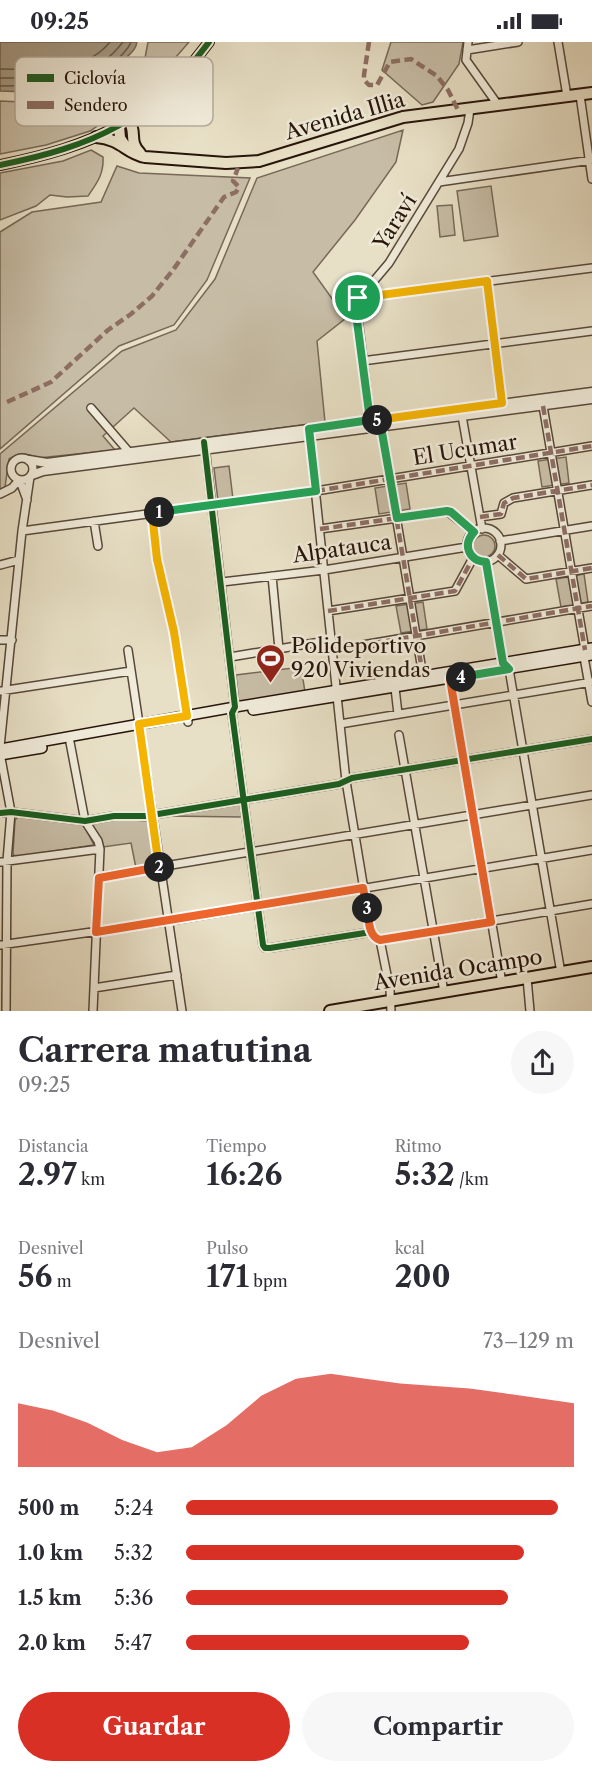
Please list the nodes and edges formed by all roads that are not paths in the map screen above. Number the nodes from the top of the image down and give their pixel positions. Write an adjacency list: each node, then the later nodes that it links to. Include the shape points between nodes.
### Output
1 (209, 42): 5 (main road)
2 (518, 42): 4 (street)
3 (558, 42): 8 (street)
4 (468, 46): 9 (street, via 469,67)
5 (197, 57)
6 (592, 93): 7 (main road, Avenida Illia)
7 (580, 94): 8 (main road, Avenida Illia); 17 (street)
8 (567, 96): 9 (main road, Avenida Illia)
9 (498, 105): 10 (main road, Avenida Illia)
10 (470, 109): 16 (main road, Avenida Illia, via 403,117 259,161 226,163); 20 (street, Yaraví, via 459,149)
11 (118, 126): 14 (main road)
12 (123, 126): 15 (main road, via 120,138)
13 (128, 126): 16 (main road, via 133,129 131,140)
14 (96, 137): 15 (main road, Avenida Illia, via 109,138); 18 (main road, via 53,154)
15 (126, 147): 16 (main road, Avenida Illia)
16 (145, 157)
17 (591, 160): 19 (street); 20 (street)
18 (0, 165)
19 (592, 179)
20 (439, 182): 23 (street, Yaraví, via 389,263)
21 (592, 268): 22 (street)
22 (487, 281): 23 (street); 25 (street)
23 (358, 298): 26 (street, via 355,306)
24 (592, 331): 25 (street)
25 (495, 343): 26 (street); 29 (street)
26 (362, 361): 33 (street)
27 (592, 392): 29 (street)
28 (592, 399): 30 (street)
29 (502, 403): 33 (street)
30 (543, 406): 32 (street); 39 (street)
31 (92, 408): 38 (street)
32 (462, 416): 34 (street); 41 (street)
33 (370, 424): 34 (street); 35 (street)
34 (381, 427): 44 (street)
35 (309, 432): 36 (street); 48 (street)
36 (205, 446): 38 (street); 43 (street); 51 (street)
37 (592, 446): 39 (street, El Ucumar)
38 (129, 452): 40 (street, via 47,463)
39 (551, 453): 41 (street, El Ucumar); 47 (street)
40 (29, 460): 42 (street, via 16,460); 43 (street, via 34,469)
41 (471, 466): 44 (street, El Ucumar); 53 (street)
42 (11, 472): 45 (street); 49 (street, via 11,483)
43 (31, 476): 45 (street); 50 (street)
44 (390, 479): 48 (street, El Ucumar); 54 (street)
45 (19, 480): 49 (street); 50 (street)
46 (592, 485): 47 (street)
47 (557, 490): 53 (street, via 513,498 504,503 501,514); 59 (street)
48 (316, 491): 51 (street, El Ucumar); 58 (street)
49 (3, 492)
50 (27, 500): 60 (street)
51 (212, 505): 52 (street, El Ucumar); 75 (street)
52 (152, 513): 55 (street, El Ucumar); 103 (street)
53 (480, 517): 57 (street)
54 (397, 518): 58 (street); 61 (street, via 447,511); 66 (street)
55 (94, 521): 60 (street, El Ucumar); 63 (street)
56 (592, 526): 59 (street)
57 (482, 529): 61 (street); 62 (street, via 495,533)
58 (320, 530): 72 (street)
59 (564, 530): 62 (street); 73 (street)
60 (22, 531): 68 (street)
61 (474, 532): 64 (street)
62 (500, 541): 65 (street)
63 (98, 546)
64 (467, 547): 66 (street, Alpatauca); 67 (street)
65 (498, 555): 69 (street); 73 (street, via 526,579)
66 (403, 557): 72 (street, Alpatauca); 76 (street)
67 (473, 558): 69 (street); 76 (street, via 455,591)
68 (19, 560): 70 (street); 83 (street)
69 (486, 562): 80 (street)
70 (0, 565)
71 (592, 568): 73 (street)
72 (324, 570): 74 (street, Alpatauca); 79 (street)
73 (571, 571): 78 (street)
74 (272, 576): 75 (street, Alpatauca); 85 (street)
75 (222, 582): 89 (street)
76 (410, 599): 79 (street); 81 (street)
77 (592, 606): 78 (street)
78 (578, 609): 80 (street); 88 (street)
79 (328, 611): 84 (street)
80 (496, 622): 81 (street); 90 (street)
81 (416, 636): 87 (street); 92 (street)
82 (0, 640): 83 (street)
83 (12, 640): 96 (street)
84 (332, 640): 85 (street); 87 (street)
85 (279, 648): 89 (street)
86 (128, 650): 91 (street)
87 (333, 650): 97 (street)
88 (588, 653): 90 (main road); 94 (street)
89 (230, 657): 101 (street)
90 (506, 666): 92 (main road); 93 (main road); 98 (street)
91 (131, 671): 96 (street); 105 (street)
92 (423, 676): 97 (main road)
93 (450, 679): 95 (main road); 100 (street)
94 (590, 682): 98 (street); 99 (street)
95 (395, 688): 97 (main road); 102 (street)
96 (4, 690): 109 (street)
97 (337, 694): 101 (main road); 104 (street)
98 (513, 695): 100 (street); 110 (street)
99 (592, 702)
100 (455, 705): 102 (street); 112 (street)
101 (234, 710): 103 (main road); 116 (street)
102 (398, 714): 104 (street)
103 (187, 718): 105 (main road)
104 (340, 724): 114 (street)
105 (139, 727): 108 (main road); 120 (street)
106 (399, 735): 113 (street)
107 (592, 739): 110 (street)
108 (70, 740): 109 (main road); 111 (main road); 122 (street)
109 (0, 748): 111 (street)
110 (523, 750): 112 (street); 117 (street)
111 (0, 755): 118 (street)
112 (465, 760): 113 (street); 121 (street)
113 (405, 770): 114 (street); 123 (street)
114 (346, 781): 116 (street); 124 (street)
115 (592, 795): 117 (street)
116 (244, 800): 120 (street); 127 (street)
117 (532, 805): 121 (street); 128 (street)
118 (11, 812): 119 (street); 122 (street); 129 (street)
119 (0, 813)
120 (152, 814): 122 (street); 130 (street)
121 (473, 814): 123 (street); 131 (street)
122 (85, 821): 125 (street)
123 (414, 824): 124 (street); 133 (street)
124 (355, 834): 127 (street); 134 (street)
125 (100, 849): 129 (street); 132 (street)
126 (592, 850): 128 (street)
127 (250, 852): 130 (street); 136 (street)
128 (541, 858): 131 (street); 137 (street)
129 (4, 861): 144 (street)
130 (160, 867): 132 (street); 138 (street)
131 (481, 868): 133 (street); 139 (street)
132 (99, 878): 140 (street)
133 (424, 878): 134 (street); 142 (street)
134 (363, 888): 136 (street); 141 (street)
135 (592, 904): 137 (street)
136 (258, 906): 138 (street); 141 (street, via 266,948)
137 (551, 911): 139 (street); 146 (street)
138 (169, 921): 140 (street); 147 (street)
139 (491, 922): 142 (street); 149 (street)
140 (96, 932): 144 (street); 150 (street)
141 (371, 932): 143 (street)
142 (432, 932): 143 (street); 151 (street)
143 (380, 940): 152 (street)
144 (3, 944): 153 (street)
145 (592, 968): 146 (main road, Avenida Ocampo)
146 (561, 973): 148 (main road, Avenida Ocampo)
147 (177, 975): 150 (street); 155 (street)
148 (527, 978): 149 (main road, Avenida Ocampo); 157 (street)
149 (502, 982): 151 (main road, Avenida Ocampo)
150 (94, 988): 154 (street)
151 (444, 992): 152 (main road, Avenida Ocampo)
152 (391, 1006): 156 (main road, Avenida Ocampo)
153 (6, 1011)
154 (93, 1011)
155 (182, 1011)
156 (330, 1011)
157 (530, 1011)

